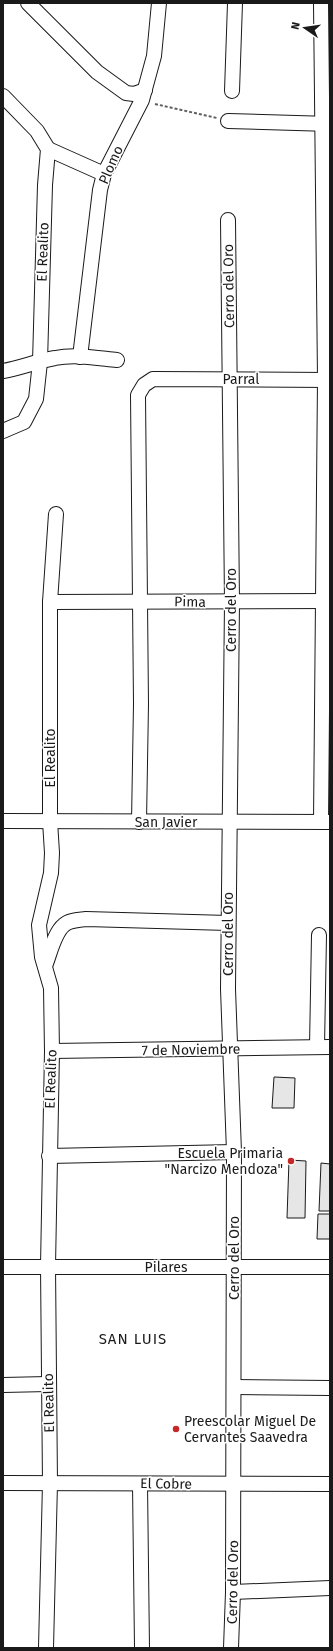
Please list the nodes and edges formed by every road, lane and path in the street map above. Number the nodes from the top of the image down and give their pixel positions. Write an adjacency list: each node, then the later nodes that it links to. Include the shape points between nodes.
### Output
1 (28, 3): 6 (street, via 97,72 126,93)
2 (159, 3): 6 (street, Plomo, via 154,56)
3 (235, 3): 5 (street)
4 (321, 3): 9 (street)
5 (232, 91)
6 (143, 95): 8 (path); 11 (street, Plomo)
7 (3, 96): 10 (street, via 37,131)
8 (228, 121): 9 (street)
9 (327, 124): 18 (street)
10 (48, 149): 11 (street); 15 (street, El Realito)
11 (104, 174): 13 (street, Plomo, via 96,214)
12 (228, 220): 17 (street, Cerro del Oro)
13 (80, 357): 14 (street); 15 (street)
14 (117, 360)
15 (40, 362): 16 (street); 19 (street, El Realito, via 36,399 24,422)
16 (3, 370)
17 (230, 379): 18 (street, Parral); 21 (street, Parral, via 153,379 144,385 138,395); 24 (street, Cerro del Oro)
18 (328, 380): 22 (street)
19 (3, 431)
20 (56, 514): 23 (street, El Realito)
21 (139, 601): 23 (street, Pima); 24 (street, Pima); 27 (street)
22 (327, 601): 24 (street, Pima); 29 (street)
23 (50, 602): 26 (street, El Realito)
24 (232, 602): 28 (street, Cerro del Oro)
25 (3, 820): 26 (street, San Javier)
26 (50, 821): 27 (street, San Javier); 32 (street, El Realito, via 51,873 39,924)
27 (139, 822): 28 (street, San Javier)
28 (229, 822): 29 (street, San Javier); 30 (street, Cerro del Oro)
29 (326, 822)
30 (228, 923): 32 (street, via 86,919 72,921 64,924 59,931); 34 (street, Cerro del Oro)
31 (319, 935): 33 (street)
32 (45, 966): 35 (street, El Realito, via 51,988)
33 (324, 1047): 34 (street, 7 de Noviembre)
34 (230, 1050): 35 (street, 7 de Noviembre); 36 (street, Cerro del Oro)
35 (52, 1051): 37 (street, El Realito)
36 (234, 1152): 37 (street); 41 (street, Cerro del Oro)
37 (49, 1156): 38 (street, El Realito)
38 (48, 1266): 39 (street, Pilares); 41 (street, Pilares); 42 (street, El Realito)
39 (3, 1267)
40 (330, 1267): 41 (street, Pilares)
41 (234, 1268): 44 (street, Cerro del Oro)
42 (48, 1384): 43 (street); 47 (street, El Realito)
43 (3, 1385)
44 (234, 1387): 45 (street); 50 (street, Cerro del Oro)
45 (330, 1388)
46 (3, 1483): 47 (street, El Cobre)
47 (50, 1483): 48 (street, El Cobre); 53 (street, El Realito)
48 (140, 1484): 50 (street, El Cobre); 54 (street)
49 (330, 1484): 50 (street, El Cobre)
50 (233, 1485): 52 (street, Cerro del Oro)
51 (330, 1588): 52 (street)
52 (233, 1592): 55 (street, Cerro del Oro)
53 (46, 1648)
54 (142, 1648)
55 (231, 1648)

